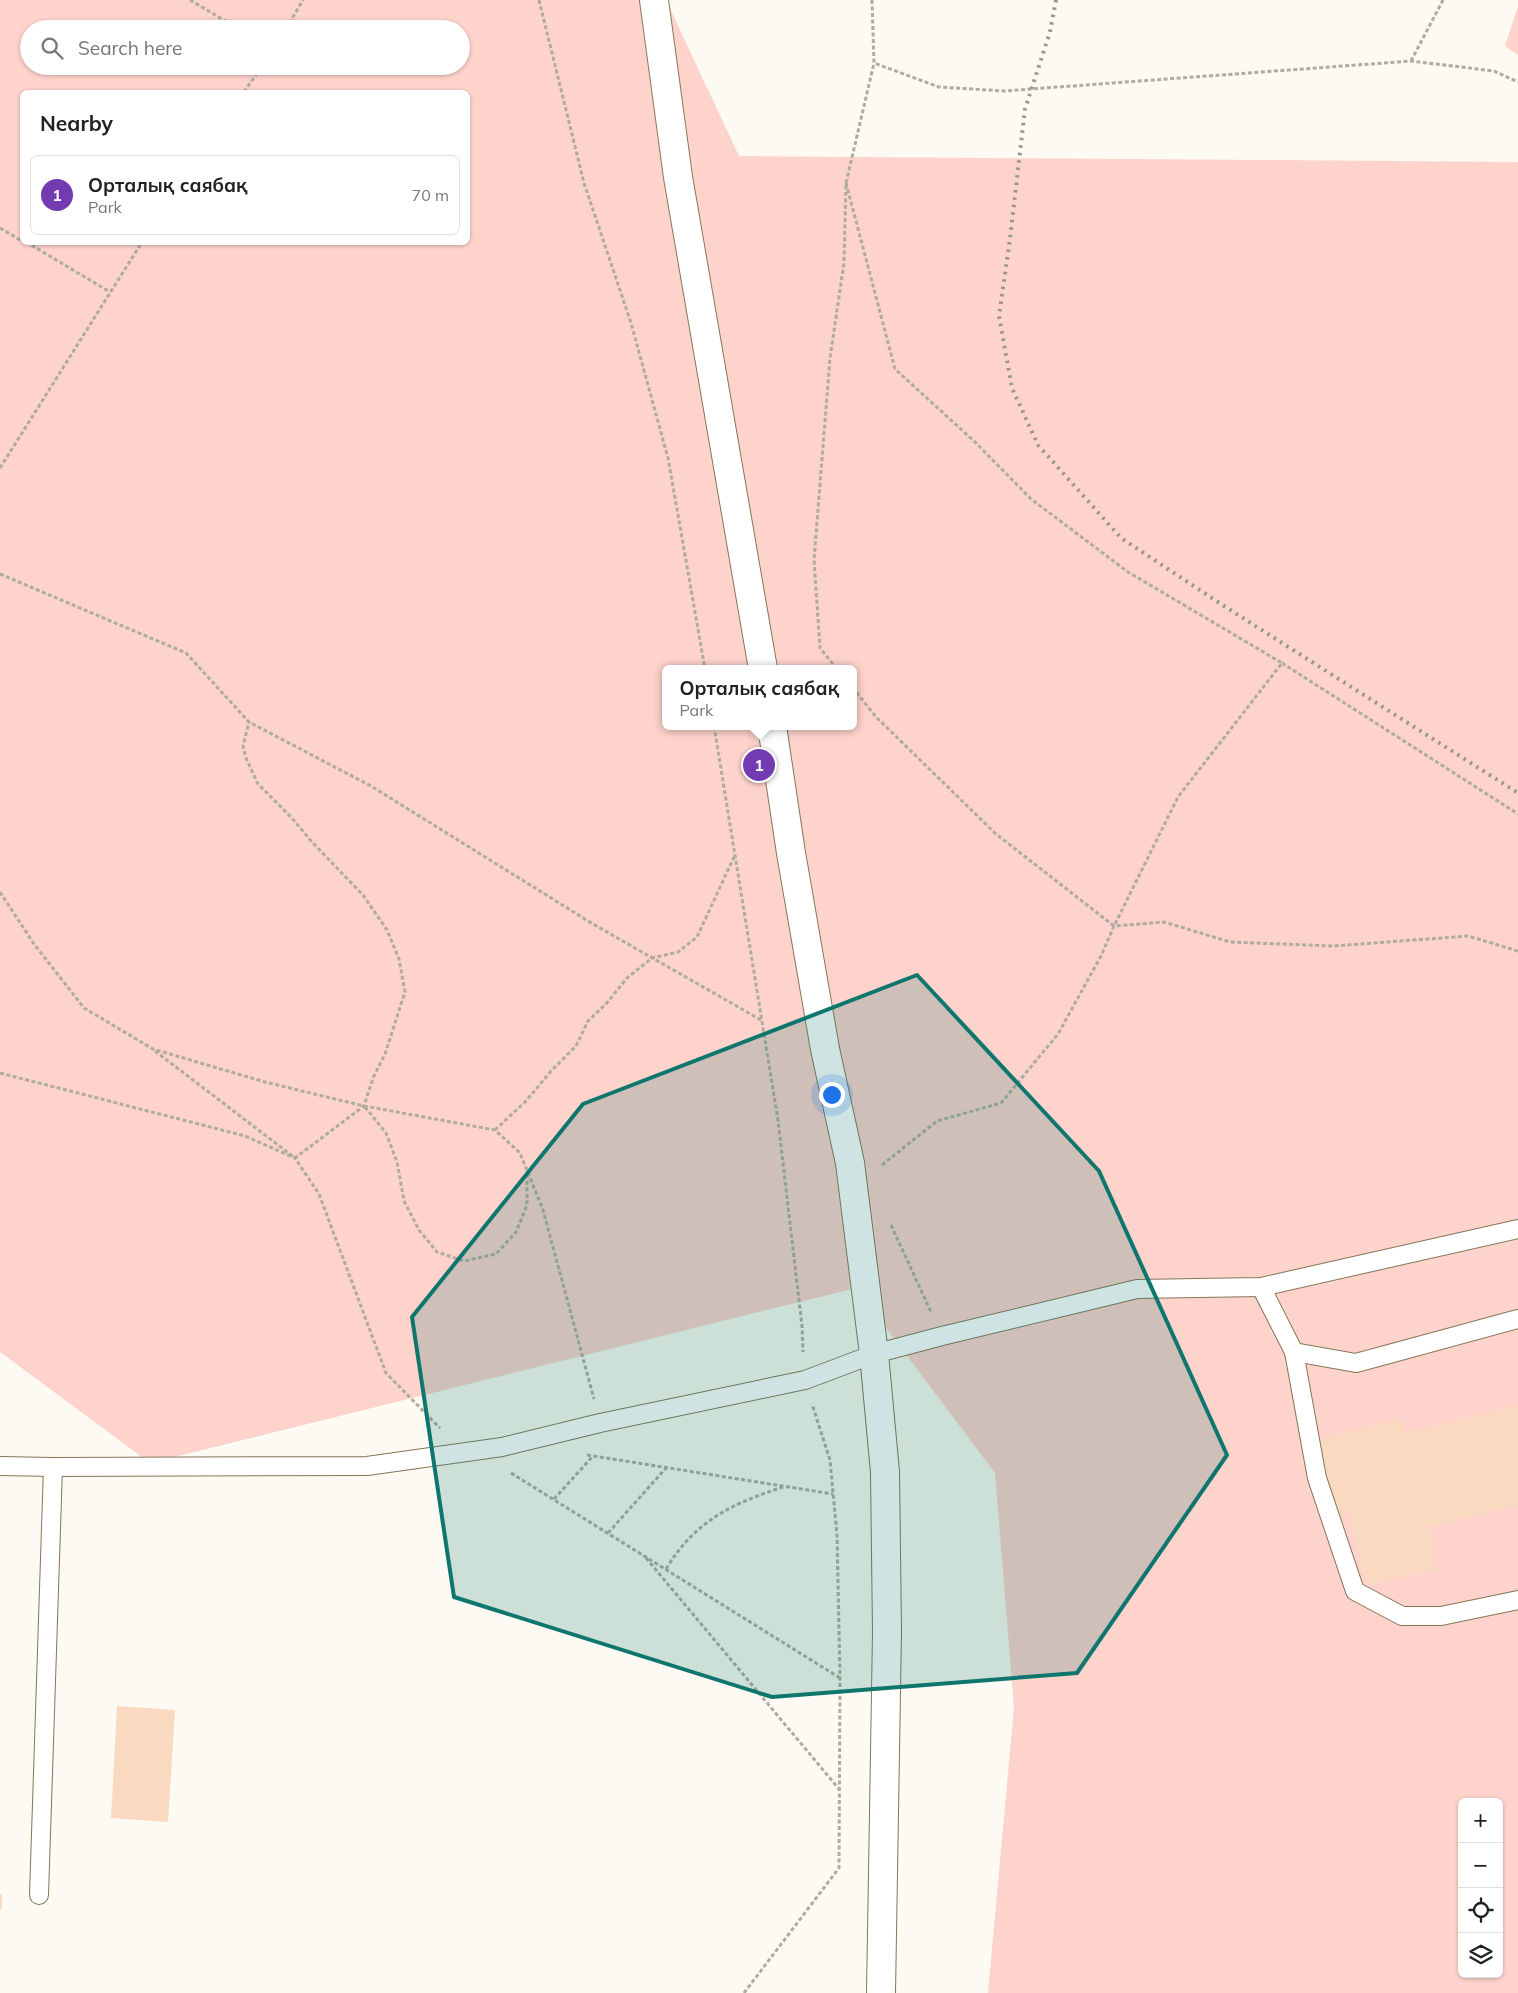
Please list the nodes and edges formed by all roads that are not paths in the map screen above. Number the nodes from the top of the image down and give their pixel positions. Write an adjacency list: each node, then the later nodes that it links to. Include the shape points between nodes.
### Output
1 (654, 0): 2 (main road, via 678,177)
2 (762, 665)
3 (773, 730): 8 (main road, via 821,1029 850,1163)
4 (1518, 1230): 5 (lane)
5 (1261, 1287): 7 (lane); 8 (lane, via 1137,1289)
6 (1518, 1319): 7 (lane, via 1356,1363)
7 (1294, 1352): 11 (lane, via 1317,1478 1355,1591 1402,1616 1441,1616)
8 (874, 1354): 10 (lane, via 805,1380 502,1447 368,1466); 13 (main road, via 886,1482)
9 (0, 1466): 10 (lane)
10 (54, 1467): 12 (lane)
11 (1518, 1600)
12 (40, 1895)
13 (881, 1993)

